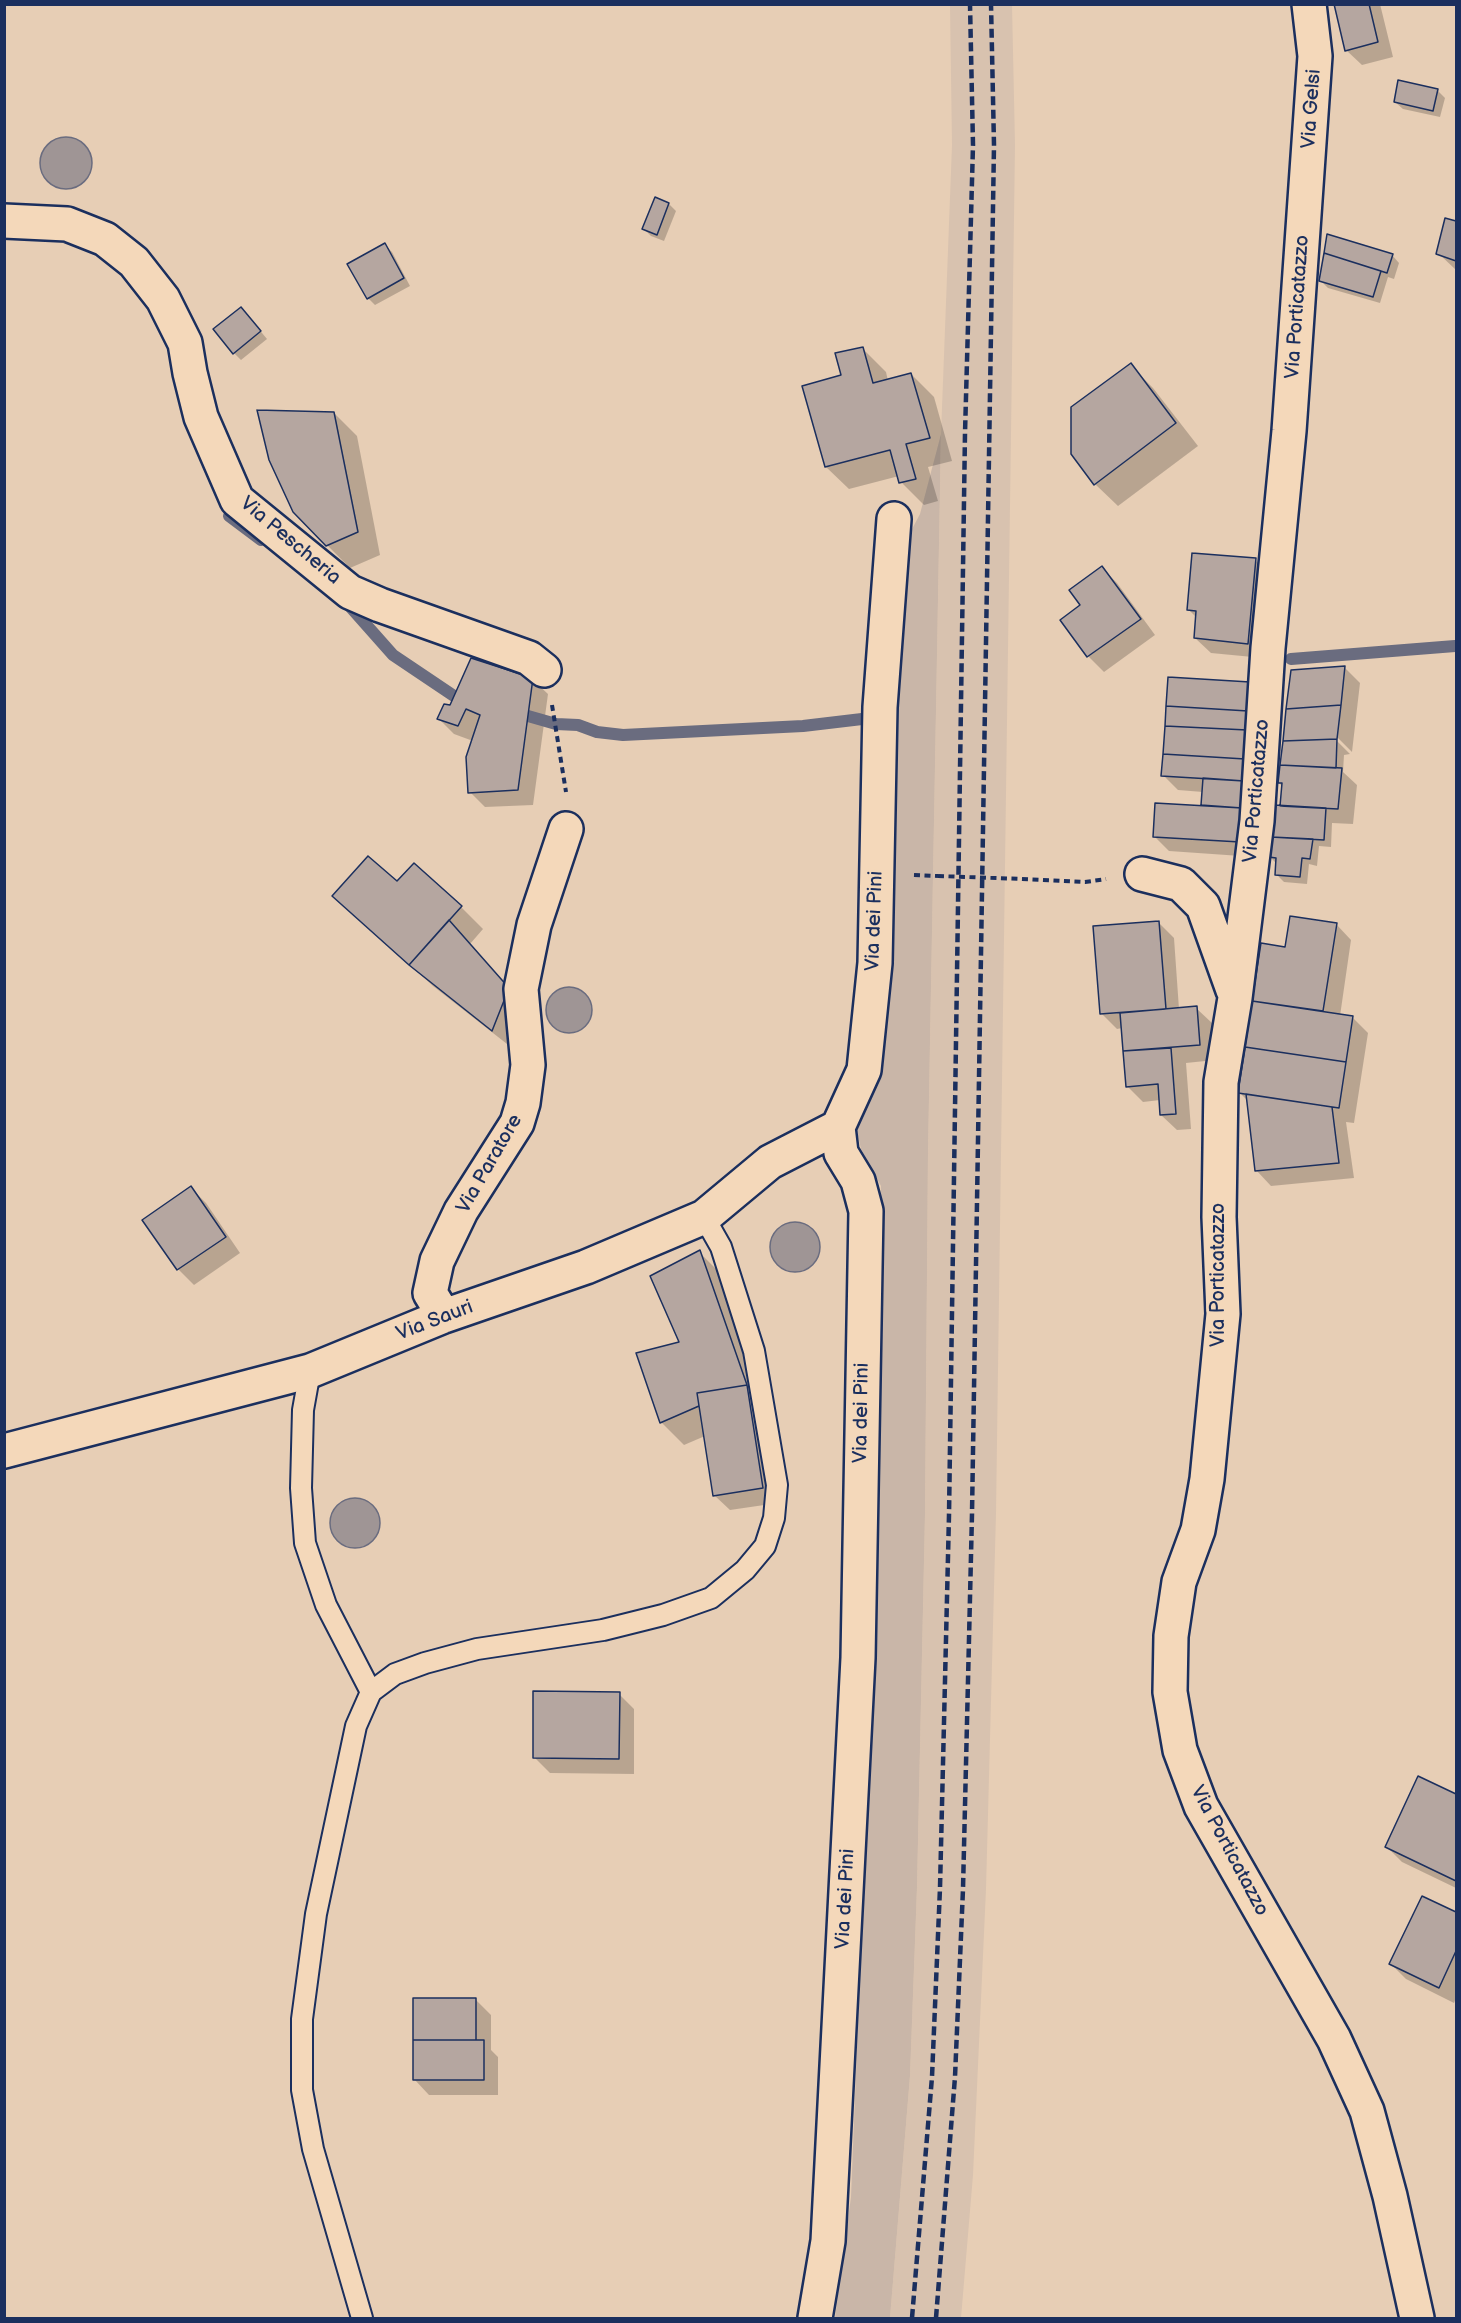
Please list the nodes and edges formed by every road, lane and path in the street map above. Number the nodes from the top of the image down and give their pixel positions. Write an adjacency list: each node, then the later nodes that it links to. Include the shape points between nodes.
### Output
1 (1309, 4): 2 (street, Via Gelsi, via 1315,56)
2 (1305, 213): 10 (street, Via Porticatazzo, via 1257,821)
3 (4, 221): 5 (street, Via Pescheria, via 67,224 105,239 134,262 163,298 185,343 201,417 237,500 350,592 529,658)
4 (894, 519): 11 (street, Via dei Pini, via 880,707 875,963 864,1070)
5 (544, 670): 6 (path, via 567,797)
6 (566, 829): 13 (street, Via Paratore, via 534,925 521,989 528,1065 524,1103 517,1123 461,1211 437,1261 430,1293)
7 (1142, 874): 10 (street, via 1181,884 1203,906)
8 (938, 876): 9 (path, bridge)
9 (1084, 882)
10 (1235, 998): 19 (street, Via Porticatazzo, via 1221,1082 1219,1217 1223,1314 1207,1479 1197,1530 1179,1582 1171,1636 1170,1692 1180,1750 1201,1806 1334,2039 1367,2111)
11 (838, 1127): 12 (street, Via Sauri, via 770,1162); 18 (street, Via dei Pini, via 841,1153 858,1181 866,1211 858,1658 828,2241)
12 (704, 1217): 13 (street, Via Sauri, via 586,1267); 16 (lane, via 721,1247 754,1351 777,1485 774,1518 765,1546 745,1570 711,1598 603,1630 477,1649 425,1663 395,1674)
13 (444, 1316): 14 (street, Via Sauri)
14 (310, 1371): 15 (street, Via Sauri); 16 (lane, via 302,1432 305,1543 326,1605)
15 (4, 1451)
16 (371, 1692): 17 (lane, via 353,1738 316,1914 302,2019 302,2090 313,2150)
17 (362, 2319)
18 (815, 2319)
19 (1417, 2319)

